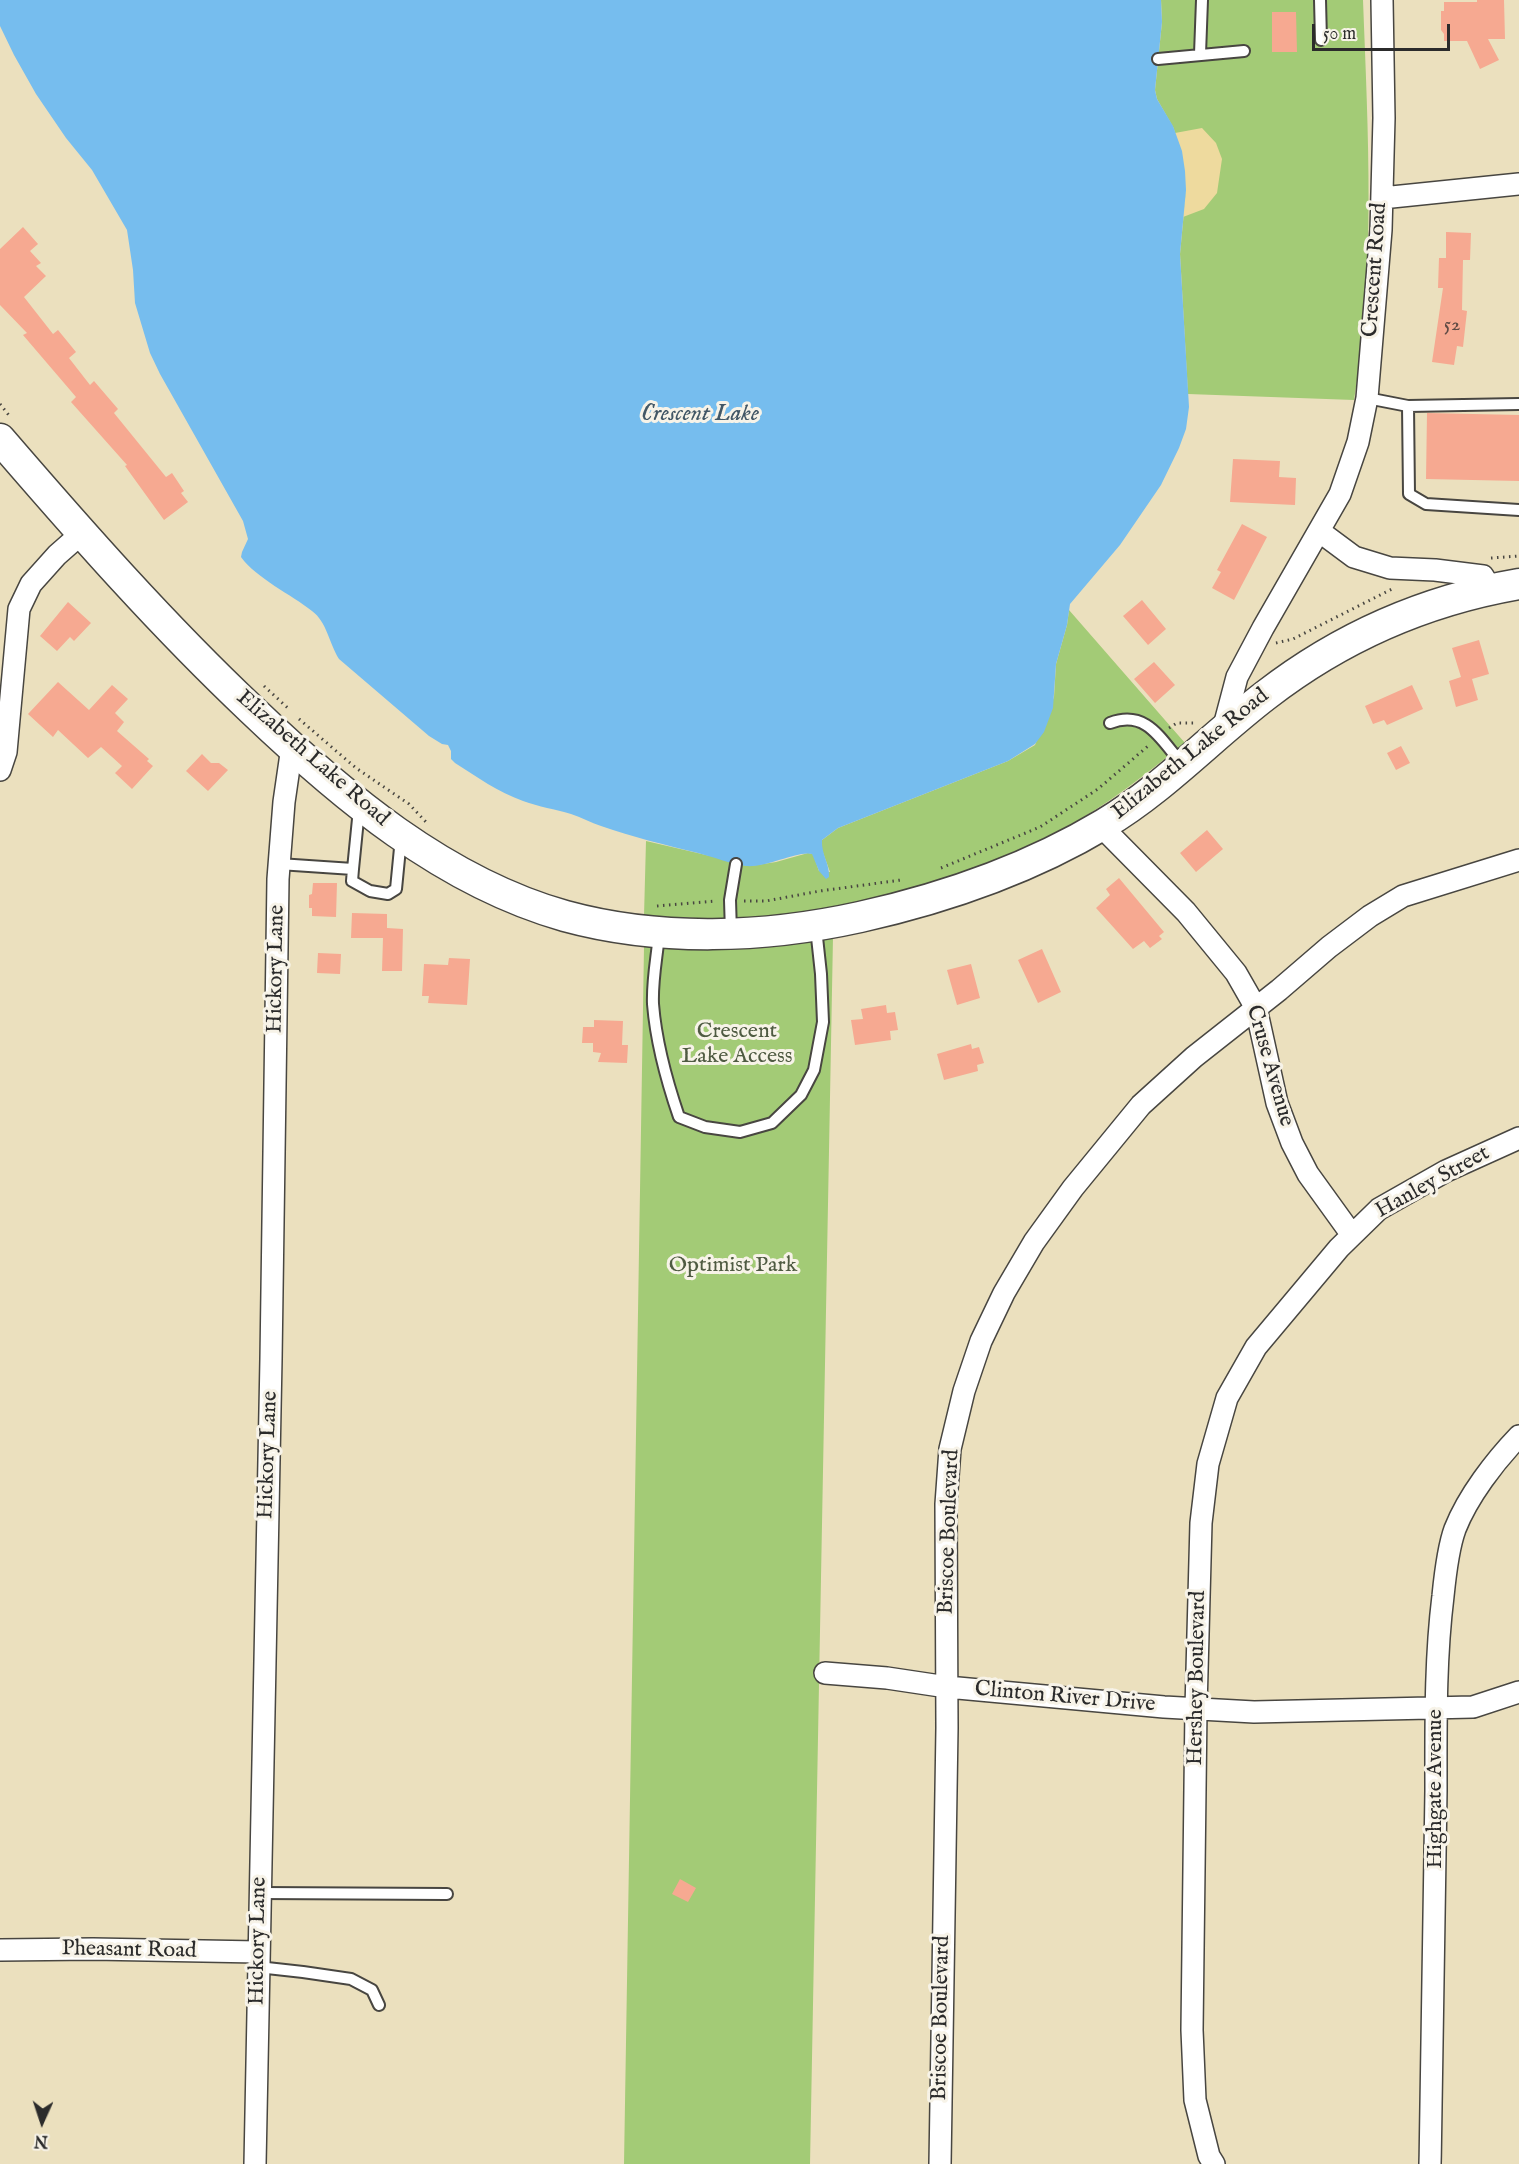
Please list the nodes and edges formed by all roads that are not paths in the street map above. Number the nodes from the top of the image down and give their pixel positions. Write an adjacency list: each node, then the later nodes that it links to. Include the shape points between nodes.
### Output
1 (1202, 0): 6 (lane)
2 (1320, 0): 4 (lane)
3 (1382, 0): 9 (street, Crescent Road)
4 (1321, 40)
5 (1244, 51): 6 (lane)
6 (1200, 54): 7 (lane)
7 (1158, 59)
8 (1519, 184): 9 (street)
9 (1382, 198): 10 (street, Crescent Road)
10 (1367, 398): 12 (lane); 15 (street, Crescent Road, via 1341,494)
11 (1519, 404): 12 (lane)
12 (1408, 406): 14 (lane, via 1409,494 1426,504)
13 (0, 439): 16 (street, Elizabeth Lake Road)
14 (1519, 510)
15 (1319, 531): 17 (street, via 1354,557 1390,568 1483,576); 19 (street, Crescent Road)
16 (82, 533): 20 (street, Elizabeth Lake Road, via 199,660); 22 (street, via 51,562 24,596 17,625 6,752)
17 (1505, 587): 19 (street, Elizabeth Lake Road, via 1389,621 1313,661)
18 (1110, 723): 21 (lane, via 1127,718 1145,723)
19 (1210, 727): 21 (street, Elizabeth Lake Road)
20 (295, 733): 23 (street, Elizabeth Lake Road); 27 (street, Hickory Lane)
21 (1183, 765): 24 (street, Elizabeth Lake Road)
22 (0, 770)
23 (360, 804): 25 (street, Elizabeth Lake Road); 29 (lane)
24 (1101, 826): 31 (street, Elizabeth Lake Road, via 1040,858 973,885 891,909); 33 (street, Cruse Avenue, via 1186,912 1236,973)
25 (402, 835): 29 (lane, via 396,889 388,894 370,891 352,881); 30 (street, Elizabeth Lake Road, via 463,872 525,902 587,921)
26 (1519, 860): 33 (street, Briscoe Boulevard, via 1403,896 1337,941)
27 (279, 864): 29 (lane); 42 (street, Hickory Lane)
28 (736, 864): 32 (lane, via 730,900)
29 (353, 869)
30 (657, 919): 31 (lane, via 653,1004 679,1118 740,1132 772,1123 801,1095 814,1070 823,1022); 32 (street, Elizabeth Lake Road)
31 (815, 925): 32 (street, Elizabeth Lake Road)
32 (731, 933)
33 (1256, 1008): 35 (street, Cruse Avenue, via 1277,1103 1292,1143 1308,1174); 38 (street, Briscoe Boulevard, via 1141,1105 1103,1150 1034,1242 981,1341 950,1449 946,1504)
34 (1519, 1138): 35 (street, Hanley Street, via 1446,1171 1379,1209)
35 (1352, 1235): 41 (street, Hershey Boulevard, via 1256,1347 1227,1398 1208,1464 1201,1523)
36 (1519, 1436): 40 (street, Highgate Avenue, via 1476,1490 1455,1530 1438,1634)
37 (825, 1673): 38 (street, Clinton River Drive)
38 (947, 1687): 41 (street, Clinton River Drive); 48 (street, Briscoe Boulevard)
39 (1519, 1692): 40 (street, Clinton River Drive, via 1473,1707)
40 (1436, 1707): 41 (street, Clinton River Drive, via 1254,1712); 50 (street, Highgate Avenue)
41 (1196, 1708): 49 (street, Hershey Boulevard, via 1192,2030 1195,2100)
42 (260, 1893): 43 (lane); 45 (street, Hickory Lane)
43 (447, 1894)
44 (0, 1950): 45 (street, Pheasant Road, via 93,1949)
45 (258, 1960): 46 (lane, via 351,1979 372,1990); 47 (street, Hickory Lane)
46 (379, 2005)
47 (255, 2164)
48 (940, 2164)
49 (1214, 2164)
50 (1430, 2164)

